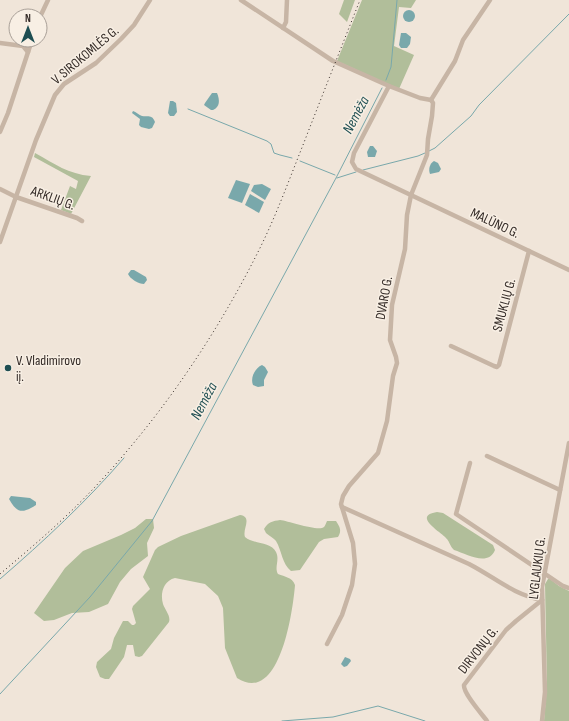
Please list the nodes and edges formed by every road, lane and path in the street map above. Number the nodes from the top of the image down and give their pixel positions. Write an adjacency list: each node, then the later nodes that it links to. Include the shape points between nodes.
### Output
1 (150, 0): 14 (street, V. SIROKOMLĖS G., via 122,39 96,63 59,88 45,117)
2 (241, 0): 5 (street)
3 (287, 0): 5 (street, via 286,22)
4 (490, 0): 10 (street, via 463,40 455,61)
5 (283, 28): 9 (street, via 333,62)
6 (25, 48): 8 (street)
7 (29, 48): 8 (street)
8 (28, 52): 11 (street)
9 (389, 86): 10 (street); 13 (street, MALŪNO G., via 354,153 352,162 360,172)
10 (431, 100): 13 (street, DVARO G., via 433,103 427,155)
11 (0, 132)
12 (0, 190): 14 (street, ARKLIŲ G.)
13 (411, 195): 17 (street, MALŪNO G.); 24 (street, DVARO G., via 405,250 392,305 390,340 397,363 387,421 378,453 349,486 342,500)
14 (16, 197): 15 (street, ARKLIŲ G.); 16 (street, V. SIROKOMLĖS G.)
15 (82, 222)
16 (0, 242)
17 (529, 251): 18 (street, MALŪNO G.); 19 (street, SMUKLIŲ G., via 499,366)
18 (569, 270)
19 (451, 346)
20 (569, 443): 23 (street, LYGLAUKIŲ G.)
21 (487, 456): 23 (street)
22 (470, 463): 25 (street, via 456,514)
23 (560, 490): 25 (street, LYGLAUKIŲ G.)
24 (342, 507): 27 (street, via 469,564 512,590); 28 (street, via 353,543 355,564 352,586)
25 (544, 574): 26 (street); 27 (street, LYGLAUKIŲ G.)
26 (569, 588)
27 (542, 600): 29 (street, DIRVONŲ G., via 506,630 464,685 467,695); 30 (street, LYGLAUKIŲ G., via 545,692)
28 (327, 644)
29 (487, 721)
30 (542, 721)

